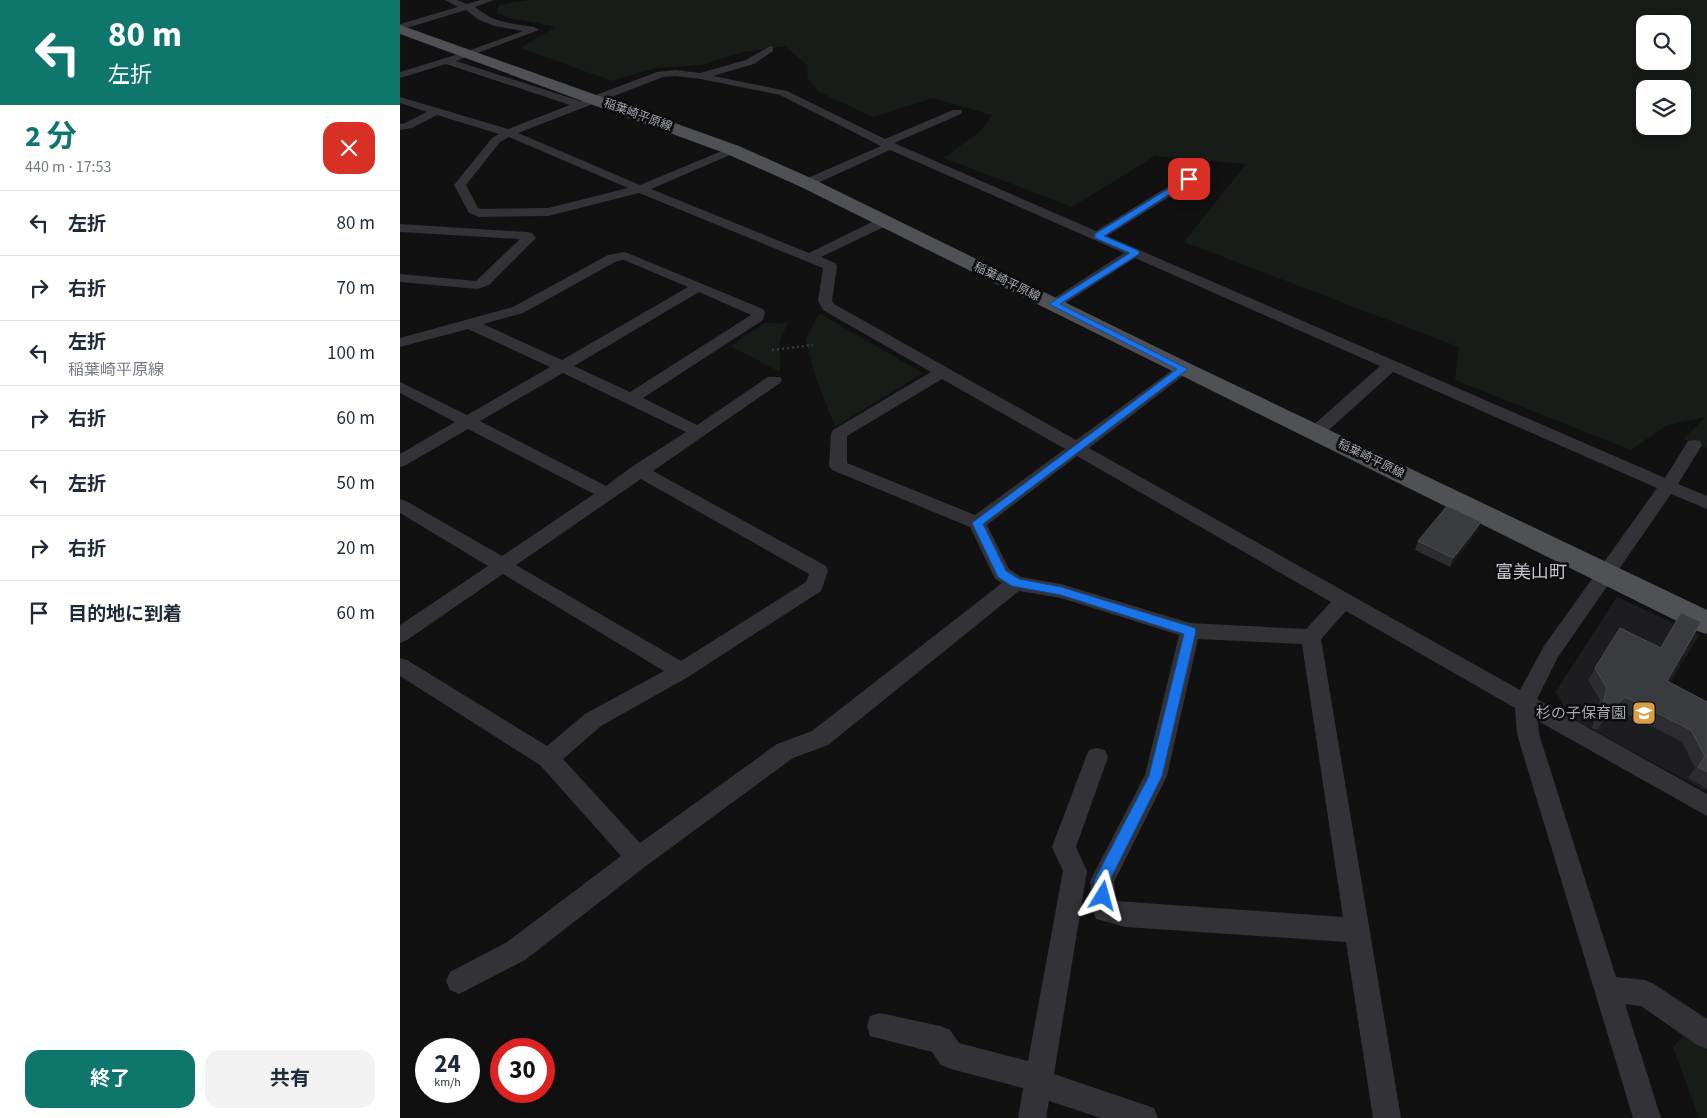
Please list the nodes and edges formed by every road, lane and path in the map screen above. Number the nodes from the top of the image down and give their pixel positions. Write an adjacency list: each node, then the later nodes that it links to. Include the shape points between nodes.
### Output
1 (449, 0): 3 (street)
2 (490, 0): 3 (street)
3 (467, 6): 4 (street); 6 (street, via 482,18 498,24 534,30)
4 (400, 28): 6 (main road, 稲葉崎平原線)
5 (770, 49): 9 (street, via 750,62)
6 (468, 54): 7 (street); 11 (main road, 稲葉崎平原線)
7 (446, 62): 8 (street); 11 (street)
8 (400, 75)
9 (701, 76): 11 (street, via 661,74); 16 (street, via 783,93)
10 (400, 100): 12 (street)
11 (588, 102): 15 (street); 17 (main road, 稲葉崎平原線)
12 (436, 111): 14 (street); 15 (street)
13 (957, 112): 16 (street)
14 (400, 127)
15 (508, 133): 20 (street); 20 (street, via 496,140 460,185 473,210 479,213 548,212)
16 (888, 144): 19 (street); 23 (street)
17 (734, 150): 19 (main road, 稲葉崎平原線); 20 (street)
18 (1189, 179): 23 (street)
19 (807, 183): 21 (main road, 稲葉崎平原線)
20 (640, 190): 25 (street)
21 (883, 222): 25 (street); 28 (main road, 稲葉崎平原線)
22 (400, 228): 26 (street, via 529,238 484,282)
23 (1098, 236): 24 (street)
24 (1136, 252): 28 (street); 33 (street)
25 (810, 258): 36 (street, via 830,266 825,301 828,307)
26 (402, 281)
27 (697, 288): 29 (street, via 625,256 613,258 518,310); 34 (street); 39 (street, via 758,312 758,317)
28 (1053, 304): 35 (main road, 稲葉崎平原線)
29 (470, 324): 30 (street); 34 (street)
30 (400, 343)
31 (813, 345): 32 (path)
32 (772, 350)
33 (1392, 364): 42 (street); 47 (street)
34 (561, 366): 39 (street); 40 (street)
35 (1183, 369): 42 (main road, 稲葉崎平原線); 44 (street)
36 (942, 372): 44 (street); 51 (street, via 839,434 838,466)
37 (774, 380): 41 (street)
38 (400, 387): 40 (street)
39 (631, 398): 41 (street)
40 (468, 421): 45 (street); 48 (street)
41 (697, 431): 46 (street)
42 (1316, 432): 53 (main road, 稲葉崎平原線)
43 (1694, 445): 47 (street)
44 (1077, 448): 51 (street); 55 (street)
45 (400, 461)
46 (639, 470): 48 (street); 61 (street, via 819,571 814,586)
47 (1668, 486): 49 (street); 53 (street)
48 (606, 493): 52 (street)
49 (1707, 503)
50 (400, 505): 52 (street)
51 (977, 523): 54 (street, via 1002,574)
52 (503, 565): 58 (street); 61 (street)
53 (1605, 573): 56 (main road, 稲葉崎平原線); 62 (street, via 1552,652)
54 (1016, 583): 57 (street, via 1061,591); 66 (street, via 820,738 784,750)
55 (1344, 600): 59 (street); 62 (street)
56 (1707, 623)
57 (1190, 631): 59 (street); 67 (street, via 1156,776 1102,881 1105,911)
58 (400, 635)
59 (1311, 637): 67 (street)
60 (400, 666): 64 (street)
61 (681, 671): 64 (street, via 593,720)
62 (1524, 701): 65 (street); 69 (street, via 1528,734)
63 (1097, 757): 72 (street, via 1064,847 1076,871)
64 (548, 758): 66 (street)
65 (1707, 806)
66 (638, 858): 68 (street, via 516,951)
67 (1357, 930): 75 (street)
68 (459, 981)
69 (1609, 989): 71 (street, via 1645,993); 76 (street)
70 (880, 1026): 72 (street, via 940,1040 951,1055)
71 (1707, 1035)
72 (1038, 1080): 73 (street); 74 (street)
73 (1032, 1118)
74 (1144, 1118)
75 (1387, 1118)
76 (1647, 1118)

